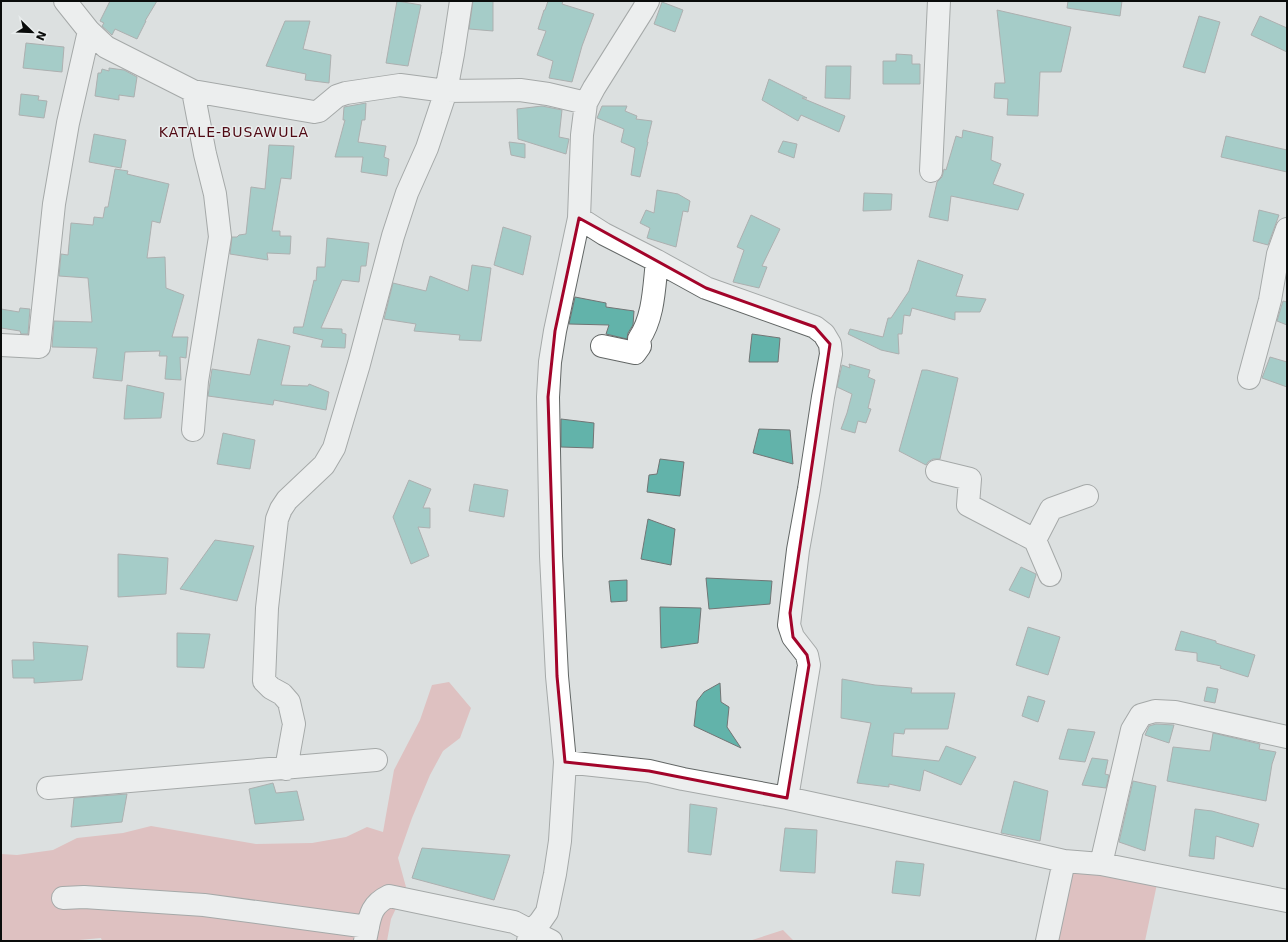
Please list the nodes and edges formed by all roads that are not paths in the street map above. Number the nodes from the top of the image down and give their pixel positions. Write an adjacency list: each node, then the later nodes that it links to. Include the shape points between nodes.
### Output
1 (65, 1): 5 (street)
2 (461, 1): 7 (street)
3 (648, 1): 8 (street)
4 (939, 1): 9 (street)
5 (89, 31): 6 (street, via 106,46); 13 (street, via 68,123 54,204 39,348)
6 (193, 91): 7 (street, via 314,112 319,111 337,96 360,90 400,85); 16 (street, via 215,194 220,237 197,382)
7 (446, 91): 8 (street, via 520,90); 24 (street, via 393,236 334,448 324,465 287,500 277,519 267,608 264,681 289,702 294,724)
8 (586, 103): 10 (street, via 582,135)
9 (931, 171)
10 (579, 218): 12 (street); 23 (street, via 555,331 548,397 557,676)
11 (1287, 228): 15 (street, via 1278,254 1270,300)
12 (657, 261): 14 (street, via 653,299 645,330 639,339 640,346 635,353); 26 (street, via 706,288 815,327 824,334 830,344 831,354 798,550 790,614 789,625 793,637 807,655 809,665)
13 (1, 345)
14 (602, 346)
15 (1249, 378)
16 (193, 430)
17 (937, 471): 19 (street, via 970,479 968,505)
18 (1087, 496): 19 (street, via 1051,509)
19 (1035, 540): 20 (street)
20 (1050, 576)
21 (1287, 737): 28 (street, via 1176,712 1155,710 1141,715 1132,730)
22 (376, 760): 24 (street)
23 (565, 762): 26 (street, via 649,771); 32 (street, via 560,841 555,874 547,912)
24 (286, 769): 25 (street)
25 (48, 788)
26 (787, 798): 27 (street)
27 (1064, 861): 28 (street); 34 (street)
28 (1101, 864): 30 (street)
29 (63, 898): 31 (street, via 84,897 204,905)
30 (1287, 901)
31 (367, 934): 32 (street, via 372,910 379,901 389,896 514,922)
32 (529, 936): 33 (street)
33 (550, 941)
34 (1047, 941)

